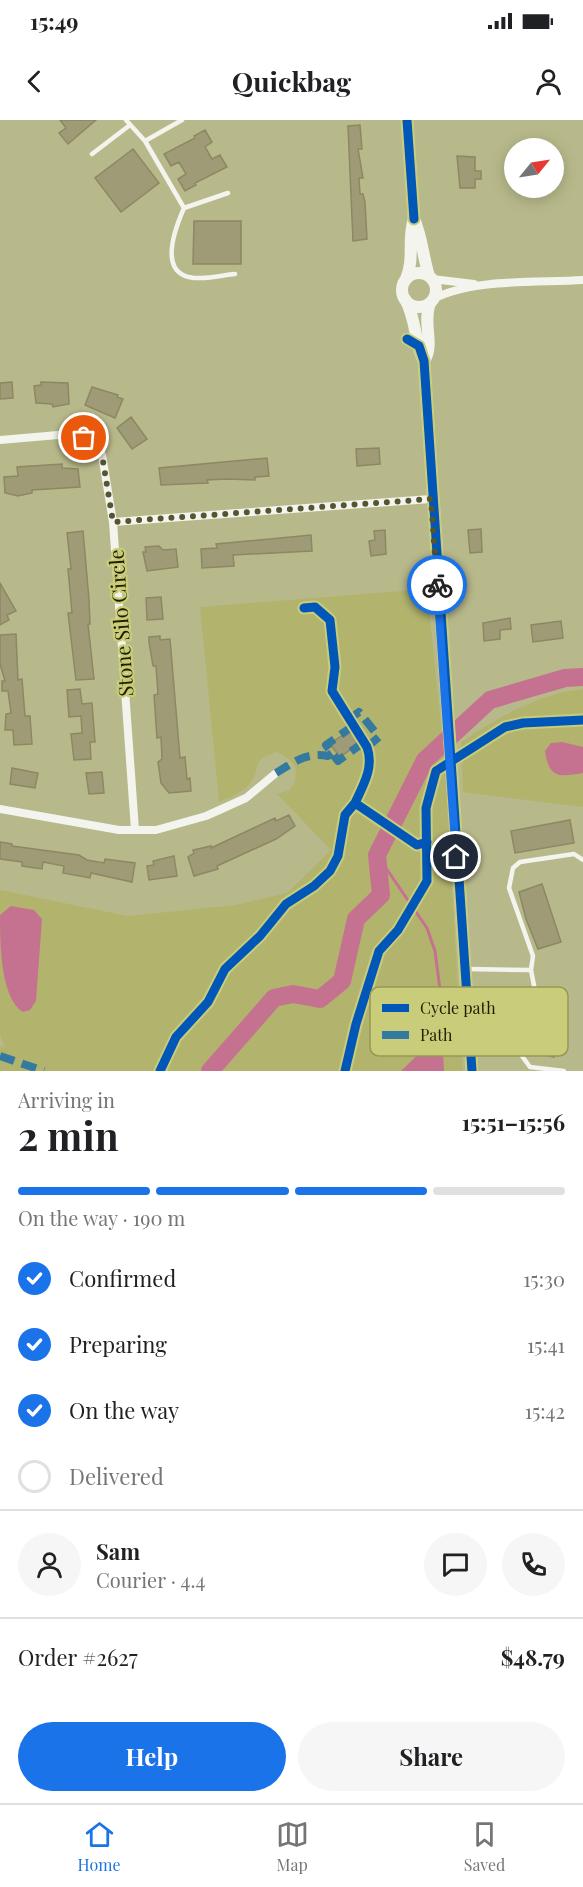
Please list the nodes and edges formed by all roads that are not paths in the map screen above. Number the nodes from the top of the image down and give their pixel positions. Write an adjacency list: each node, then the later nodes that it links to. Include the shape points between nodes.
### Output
1 (126, 120): 4 (lane)
2 (182, 120): 5 (lane)
3 (406, 120): 9 (street)
4 (130, 125): 5 (lane); 6 (lane)
5 (145, 141): 8 (lane)
6 (92, 154)
7 (228, 193): 8 (lane)
8 (184, 208): 10 (lane, via 174,239 174,266 181,274 192,277)
9 (414, 219): 11 (street); 13 (street, via 410,232 412,260)
10 (236, 274)
11 (431, 278): 13 (street, via 415,273); 14 (street); 16 (street, via 436,288)
12 (583, 280): 14 (street)
13 (404, 282): 15 (street)
14 (486, 286): 16 (street, via 453,291)
15 (405, 299): 16 (street, via 414,306); 17 (street)
16 (432, 301): 17 (street, via 426,319 430,352)
17 (424, 361): 19 (street)
18 (0, 440): 20 (street, Stone Silo Circle, via 58,435 84,438 102,455)
19 (431, 499): 20 (street); 25 (street)
20 (113, 522): 23 (street, Stone Silo Circle)
21 (276, 773): 23 (street, via 246,798 206,816 156,830)
22 (0, 809): 23 (street)
23 (135, 830)
24 (583, 860): 26 (lane, via 574,854 519,862 513,868 510,888 533,956)
25 (464, 969): 26 (lane); 27 (street)
26 (531, 970): 28 (lane)
27 (465, 987)
28 (533, 987)
29 (471, 1056): 31 (street)
30 (522, 1056): 32 (lane, via 530,1067)
31 (472, 1071)
32 (564, 1071)

